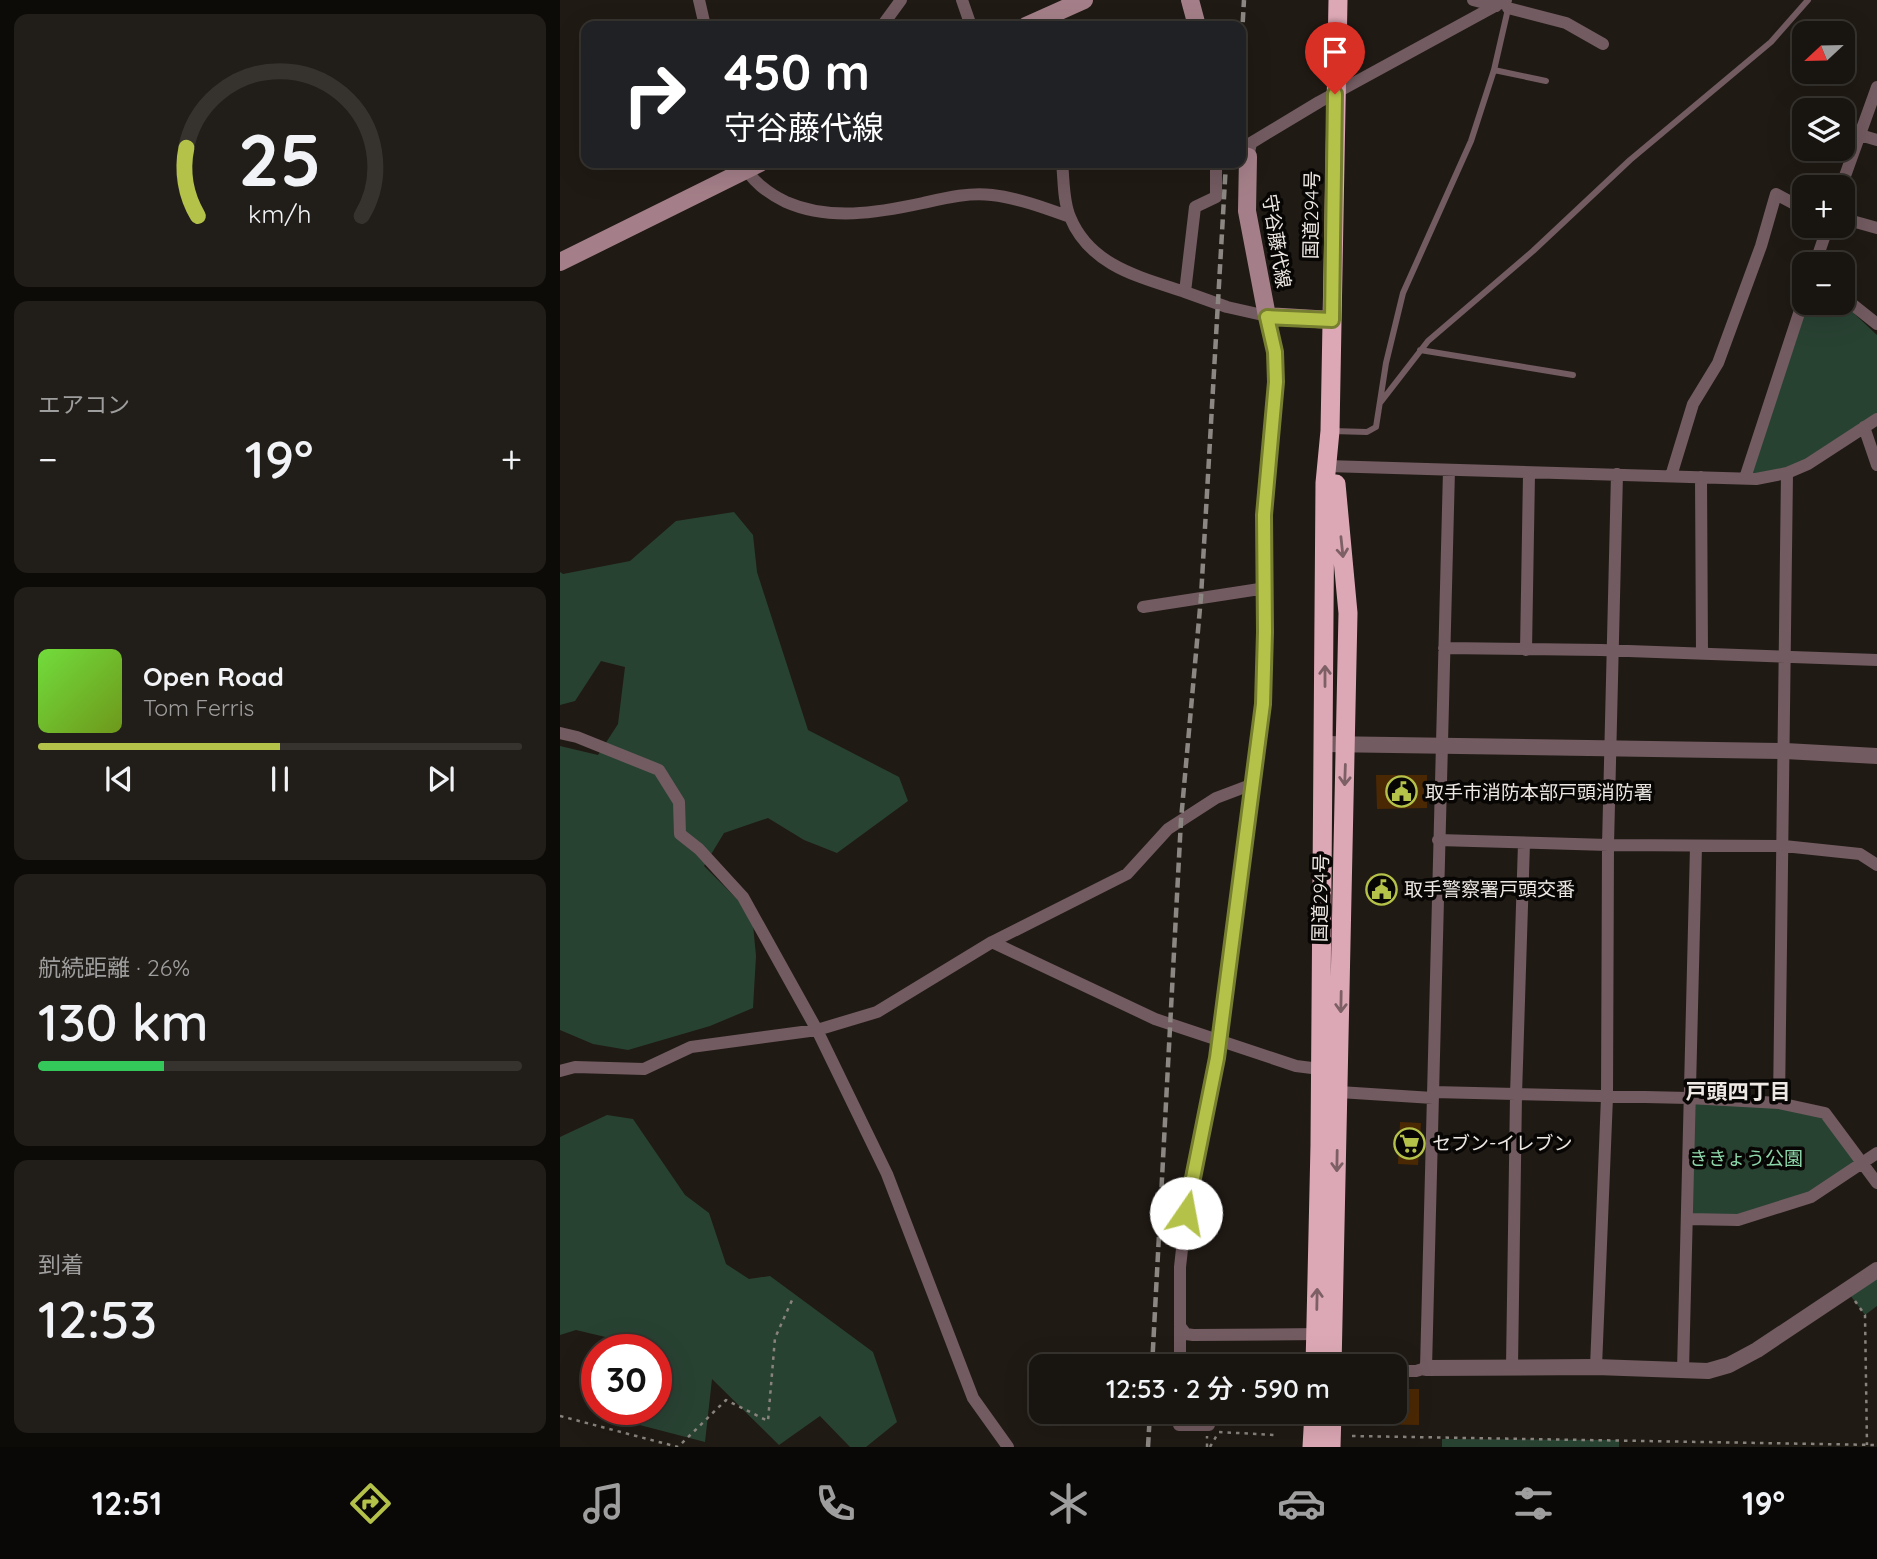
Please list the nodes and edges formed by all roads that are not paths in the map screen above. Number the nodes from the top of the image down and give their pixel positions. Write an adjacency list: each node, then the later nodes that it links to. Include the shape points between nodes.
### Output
1 (699, 0): 10 (street)
2 (901, 0): 11 (street)
3 (962, 0): 12 (street)
4 (1084, 0): 13 (main road)
5 (1189, 0): 14 (main road)
6 (1338, 0): 19 (highway, 国道294号)
7 (1473, 0): 9 (street)
8 (1808, 0): 40 (lane, via 1771,42 1630,160)
9 (1505, 4): 15 (street, via 1566,23); 16 (lane); 19 (street)
10 (704, 21)
11 (885, 21)
12 (969, 21)
13 (1037, 21)
14 (1195, 21)
15 (1603, 44)
16 (1494, 70): 17 (lane); 42 (lane, via 1471,141 1403,292)
17 (1546, 81)
18 (1877, 87): 20 (street)
19 (1335, 94): 22 (street, via 1251,143); 38 (highway, 国道294号)
20 (1860, 135): 21 (street); 28 (street)
21 (1877, 140)
22 (1246, 154)
23 (744, 168): 33 (main road)
24 (752, 168): 30 (street, via 772,196 804,210 854,215 960,195 992,195)
25 (1063, 168): 30 (street)
26 (1216, 168): 34 (street, via 1216,197 1195,207)
27 (1245, 168): 37 (main road, 守谷藤代線, via 1247,211)
28 (1845, 175)
29 (1792, 203): 52 (street, via 1776,194 1718,363 1693,404)
30 (1070, 217): 34 (street, via 1090,247 1122,271)
31 (1855, 222): 32 (street)
32 (1877, 228)
33 (560, 261)
34 (1185, 292): 37 (street)
35 (1855, 307): 39 (street)
36 (1798, 315): 54 (street)
37 (1267, 317): 38 (main road, 守谷藤代線); 55 (street, via 1276,382 1264,515)
38 (1332, 320): 45 (highway, 国道294号)
39 (1877, 324)
40 (1420, 350): 41 (lane); 42 (lane)
41 (1573, 375)
42 (1380, 403): 45 (lane, via 1376,427 1367,432)
43 (1877, 419): 44 (street)
44 (1864, 427): 46 (street); 49 (street)
45 (1330, 431): 47 (highway, 国道294号)
46 (1877, 465)
47 (1330, 466): 48 (street); 64 (highway, 国道294号, one-way to 47); 65 (highway, 国道294号, one-way to 65, via 1348,614)
48 (1449, 470): 50 (street); 57 (street)
49 (1787, 473): 54 (street); 61 (street)
50 (1529, 474): 51 (street); 58 (street)
51 (1617, 474): 52 (street); 59 (street)
52 (1671, 476): 53 (street)
53 (1701, 477): 54 (street); 60 (street)
54 (1745, 478)
55 (1266, 588): 56 (street); 70 (street, via 1263,704)
56 (1143, 607)
57 (1444, 648): 58 (street); 66 (street)
58 (1525, 650): 59 (street)
59 (1612, 650): 60 (street); 67 (street)
60 (1702, 653): 61 (street)
61 (1785, 657): 62 (street); 68 (street)
62 (1877, 660)
63 (560, 733): 78 (street, via 659,770 679,802 680,834 743,897)
64 (1325, 744): 65 (street); 80 (highway, 国道294号)
65 (1347, 745): 66 (street); 82 (highway, 国道294号, one-way to 82)
66 (1441, 746): 67 (street); 71 (street)
67 (1610, 748): 68 (street); 73 (street)
68 (1785, 751): 69 (street); 75 (street)
69 (1877, 757)
70 (1253, 783): 77 (street, via 1216,799 1168,829 1127,874); 79 (street)
71 (1438, 840): 72 (street); 83 (street)
72 (1524, 843): 73 (street); 84 (street)
73 (1608, 845): 74 (street); 85 (street)
74 (1696, 846): 75 (street); 86 (street)
75 (1784, 846): 76 (street, via 1860,854); 87 (street)
76 (1877, 865)
77 (992, 942): 78 (street, via 877,1012); 79 (street, via 1155,1019)
78 (817, 1030): 81 (street, via 691,1047 644,1069 575,1067); 107 (street, via 887,1174 973,1398)
79 (1219, 1041): 80 (street, via 1296,1066); 93 (street, via 1186,1213)
80 (1320, 1069): 94 (highway, 国道294号, one-way to 80)
81 (560, 1071)
82 (1339, 1093): 83 (street); 94 (highway, 国道294号, one-way to 94)
83 (1433, 1095): 84 (street); 100 (street)
84 (1516, 1095): 85 (street); 98 (street)
85 (1607, 1097): 86 (street); 99 (street)
86 (1689, 1098): 87 (street); 91 (street)
87 (1779, 1103): 89 (street, via 1825,1113)
88 (1877, 1153): 89 (street)
89 (1863, 1163): 90 (street); 91 (street, via 1811,1197 1738,1220)
90 (1877, 1183)
91 (1688, 1219): 102 (street)
92 (1877, 1270): 102 (street, via 1730,1365)
93 (1180, 1326): 94 (street, via 1193,1335); 95 (street)
94 (1324, 1334): 96 (highway, 国道294号); 97 (highway, 国道294号)
95 (1180, 1354)
96 (1319, 1354)
97 (1329, 1354)
98 (1512, 1367): 99 (street); 100 (street)
99 (1596, 1367): 102 (street)
100 (1426, 1368): 101 (street)
101 (1407, 1371)
102 (1683, 1371)
103 (1179, 1424): 106 (street)
104 (1308, 1424): 108 (highway)
105 (1332, 1424): 109 (highway)
106 (1214, 1429)
107 (1008, 1447)
108 (1312, 1447)
109 (1331, 1447)

